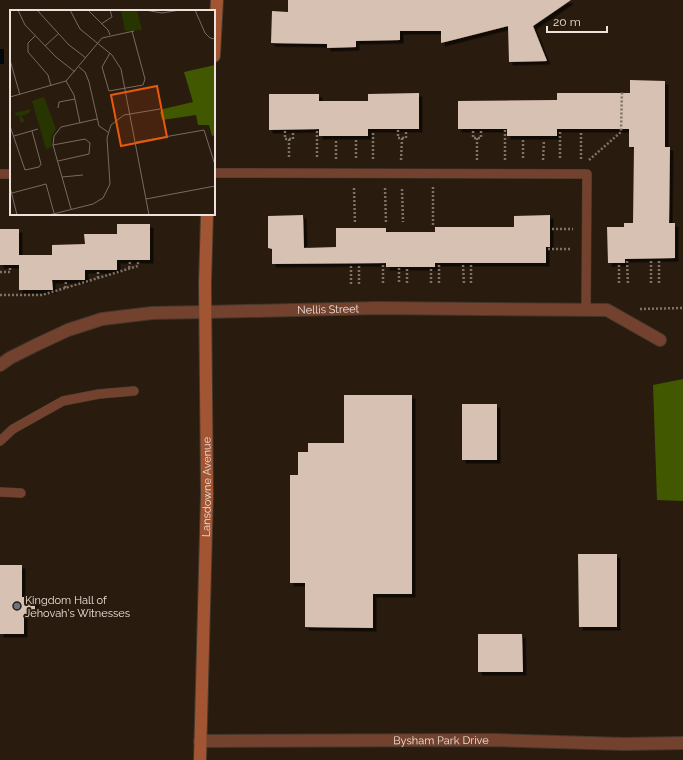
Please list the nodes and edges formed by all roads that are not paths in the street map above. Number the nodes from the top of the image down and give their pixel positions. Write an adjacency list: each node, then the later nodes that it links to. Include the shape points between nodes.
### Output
1 (216, 0): 2 (main road)
2 (215, 28)
3 (215, 173): 5 (lane, via 587,174)
4 (207, 215): 6 (main road, Lansdowne Avenue)
5 (586, 309): 6 (street, Nellis Street, via 378,308); 7 (street, Nellis Street, via 607,310)
6 (206, 312): 8 (street, Nellis Street, via 152,313 102,319 62,333); 13 (main road, Lansdowne Avenue, via 207,494)
7 (660, 340)
8 (0, 365)
9 (134, 391): 10 (lane, via 63,401 13,429)
10 (0, 441)
11 (0, 492): 12 (lane)
12 (21, 493)
13 (200, 741): 14 (street, Bysham Park Drive, via 494,740); 15 (main road, Lansdowne Avenue)
14 (683, 743)
15 (200, 760)

